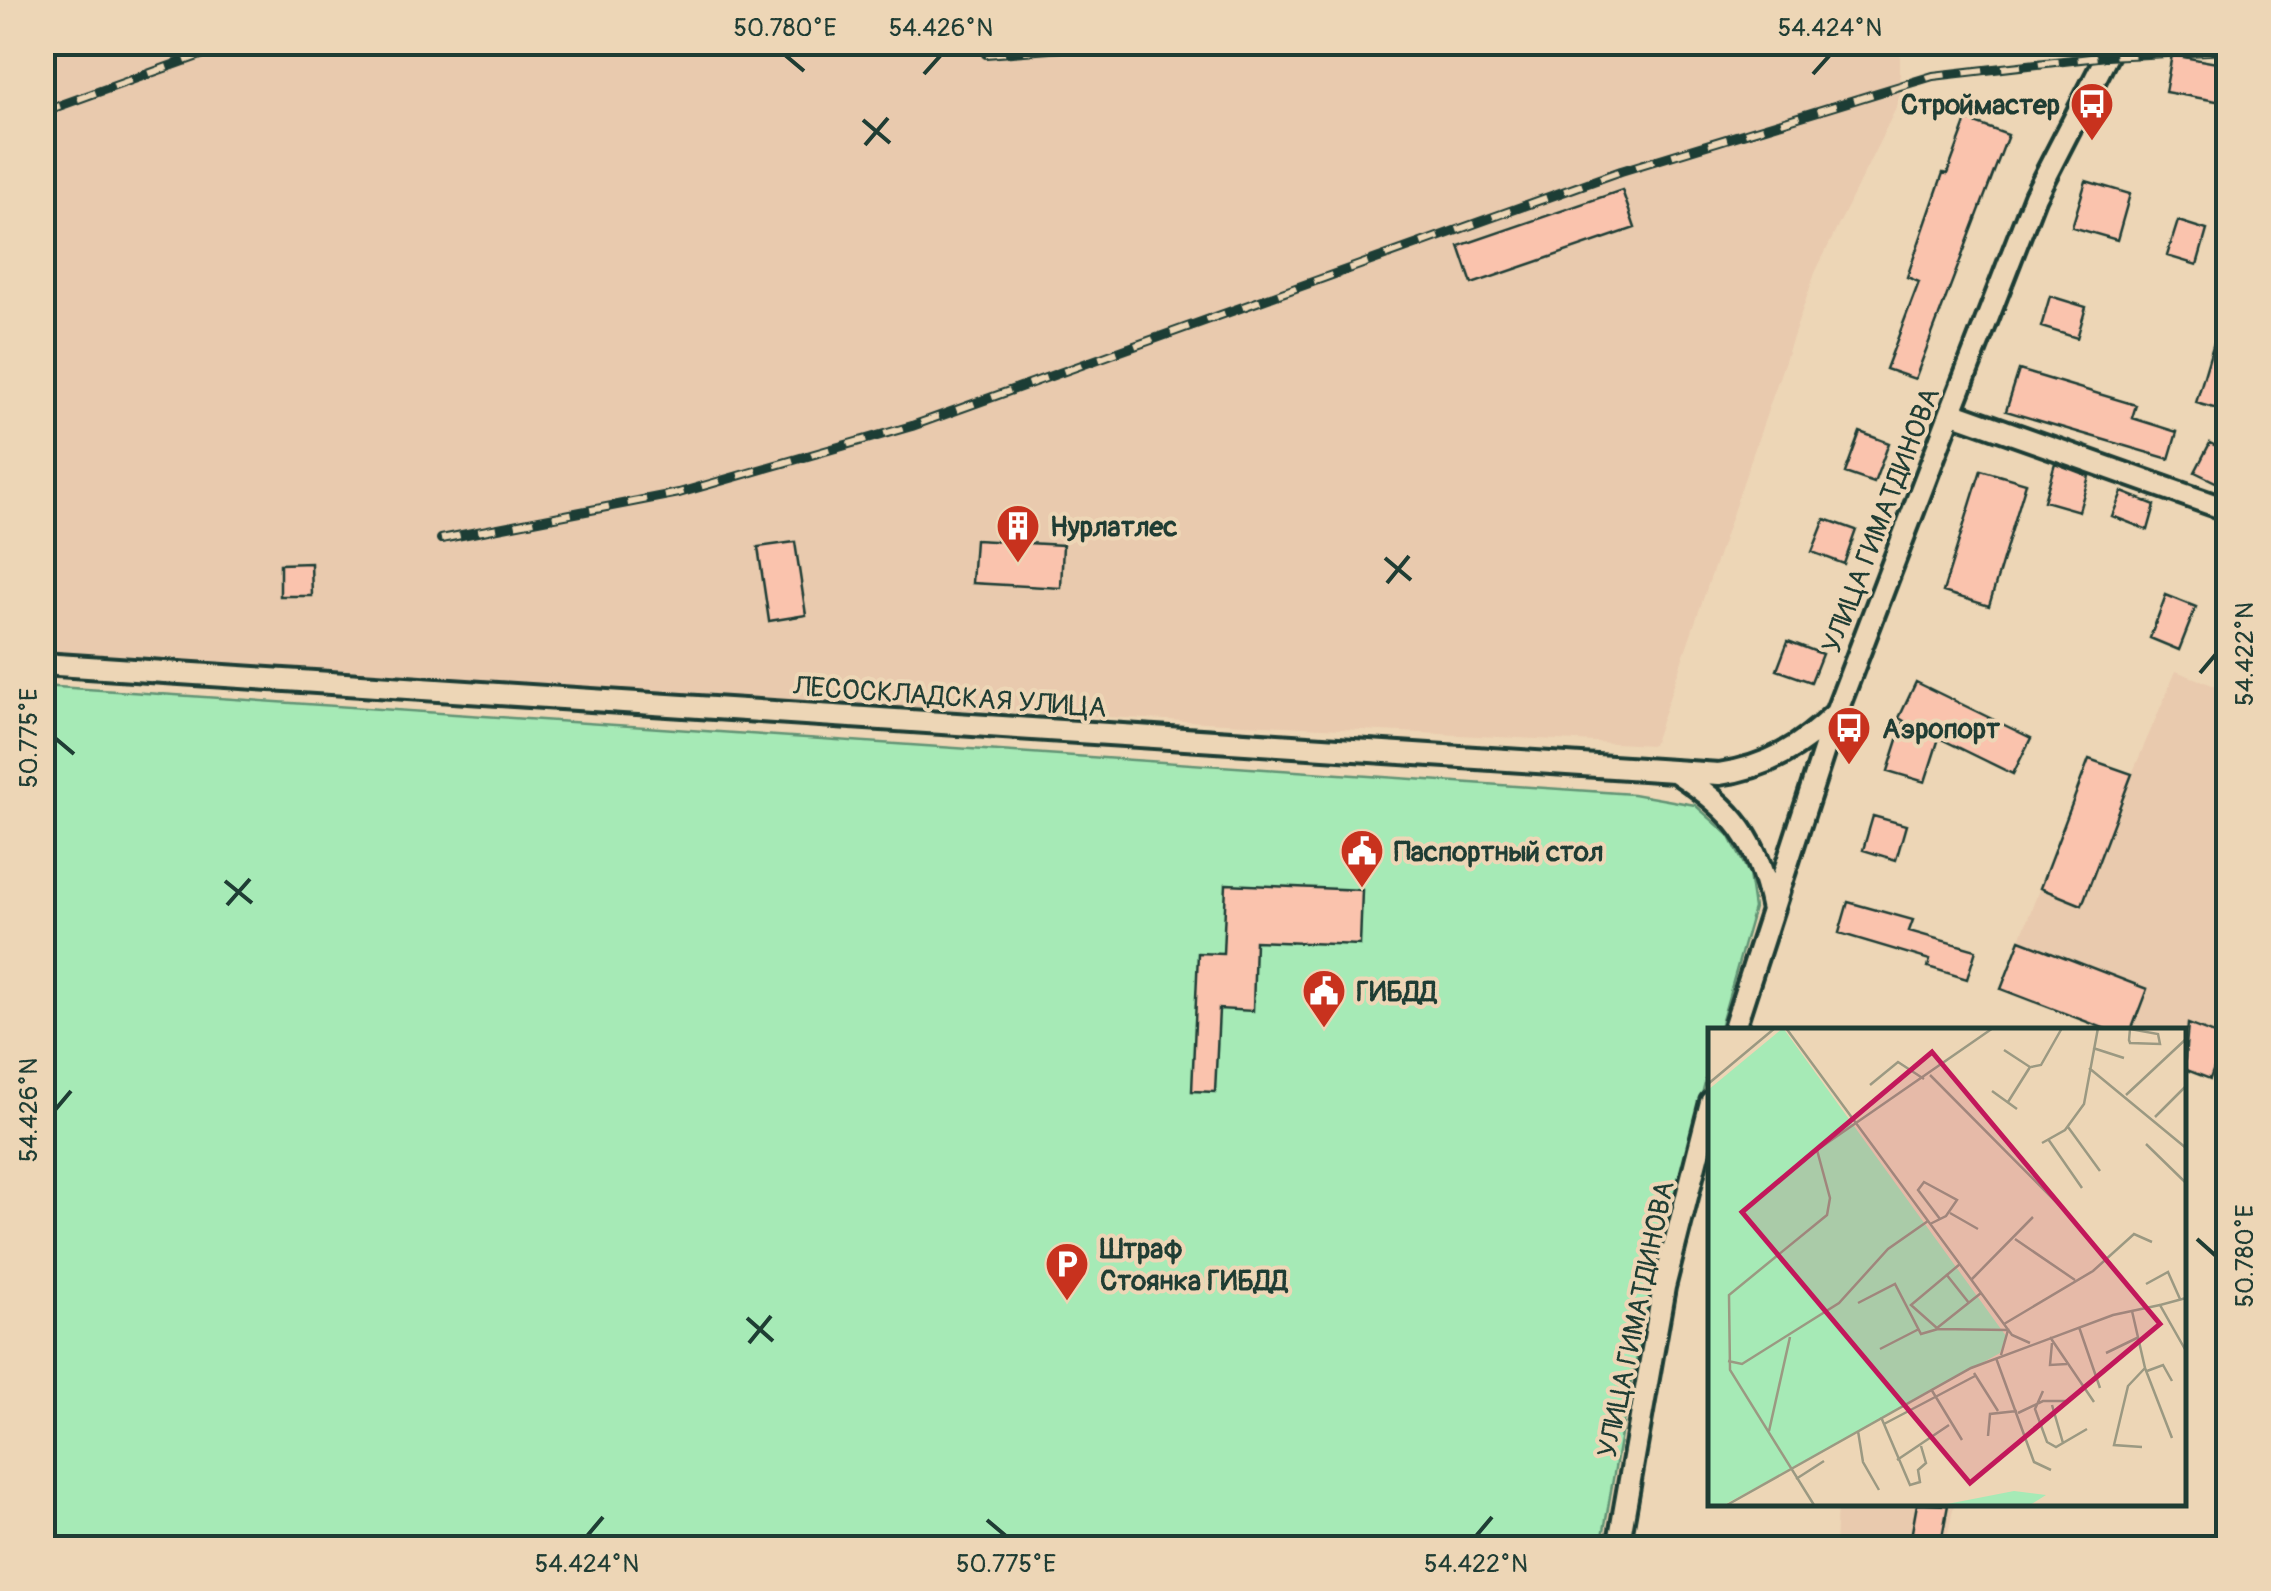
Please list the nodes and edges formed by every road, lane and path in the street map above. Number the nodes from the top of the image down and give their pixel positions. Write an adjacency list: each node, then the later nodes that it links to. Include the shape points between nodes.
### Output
1 (2114, 42): 2 (street, УЛИЦА ГИМАТДИНОВА, via 2035,196)
2 (1951, 412): 3 (street); 5 (street, УЛИЦА ГИМАТДИНОВА)
3 (2228, 510)
4 (42, 664): 6 (street, ЛЕСОСКЛАДСКАЯ УЛИЦА)
5 (1836, 713): 6 (street, ЛЕСОСКЛАДСКАЯ УЛИЦА, via 1806,742 1756,768); 7 (street, УЛИЦА ГИМАТДИНОВА)
6 (1674, 771): 7 (street, via 1720,801 1748,836 1764,870)
7 (1772, 914): 8 (street, УЛИЦА ГИМАТДИНОВА)
8 (1734, 1028)
9 (1708, 1114): 10 (street, УЛИЦА ГИМАТДИНОВА, via 1664,1287)
10 (1618, 1548)

